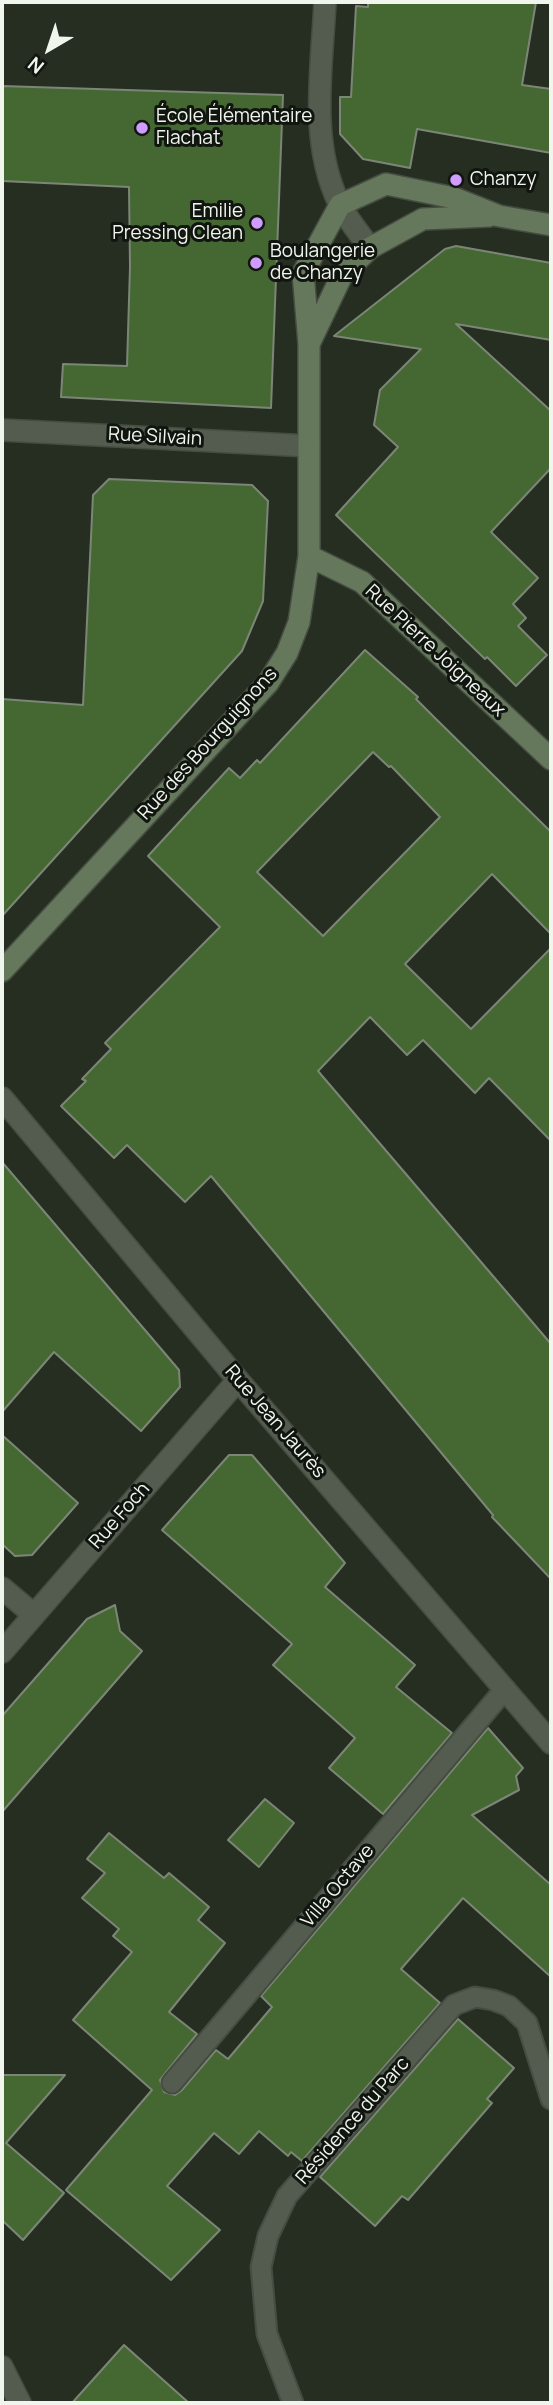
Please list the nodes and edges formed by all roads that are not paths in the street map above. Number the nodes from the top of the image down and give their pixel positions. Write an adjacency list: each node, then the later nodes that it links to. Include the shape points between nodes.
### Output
1 (325, 2): 2 (street, via 320,126)
2 (340, 205): 3 (main road, via 386,184 454,198); 5 (street); 6 (main road, Rue des Bourguignons, via 303,273)
3 (499, 216): 4 (main road); 5 (main road, Rue des Bourguignons, via 423,219)
4 (551, 225)
5 (370, 248): 6 (main road, Rue des Bourguignons, via 342,275)
6 (309, 344): 8 (main road, Rue des Bourguignons)
7 (2, 430): 8 (street, Rue Silvain)
8 (309, 446): 9 (main road, Rue des Bourguignons)
9 (309, 556): 10 (main road, Rue Pierre Joigneaux, via 362,582); 11 (main road, Rue des Bourguignons, via 299,622 287,653 268,682)
10 (551, 759)
11 (2, 971)
12 (2, 1098): 13 (street, Rue Jean Jaurès)
13 (238, 1380): 15 (street, Rue Foch); 17 (street, Rue Jean Jaurès)
14 (2, 1588): 15 (street)
15 (34, 1615): 16 (street, Rue Foch)
16 (2, 1652)
17 (505, 1689): 18 (street, Rue Jean Jaurès); 19 (lane, Villa Octave)
18 (551, 1743)
19 (172, 2083)
20 (551, 2099): 23 (lane, Résidence du Parc, via 527,2022 509,2006 475,1997 454,2006 287,2196 268,2236 261,2267 267,2334)
21 (2, 2367): 22 (street)
22 (20, 2403)
23 (293, 2403)

